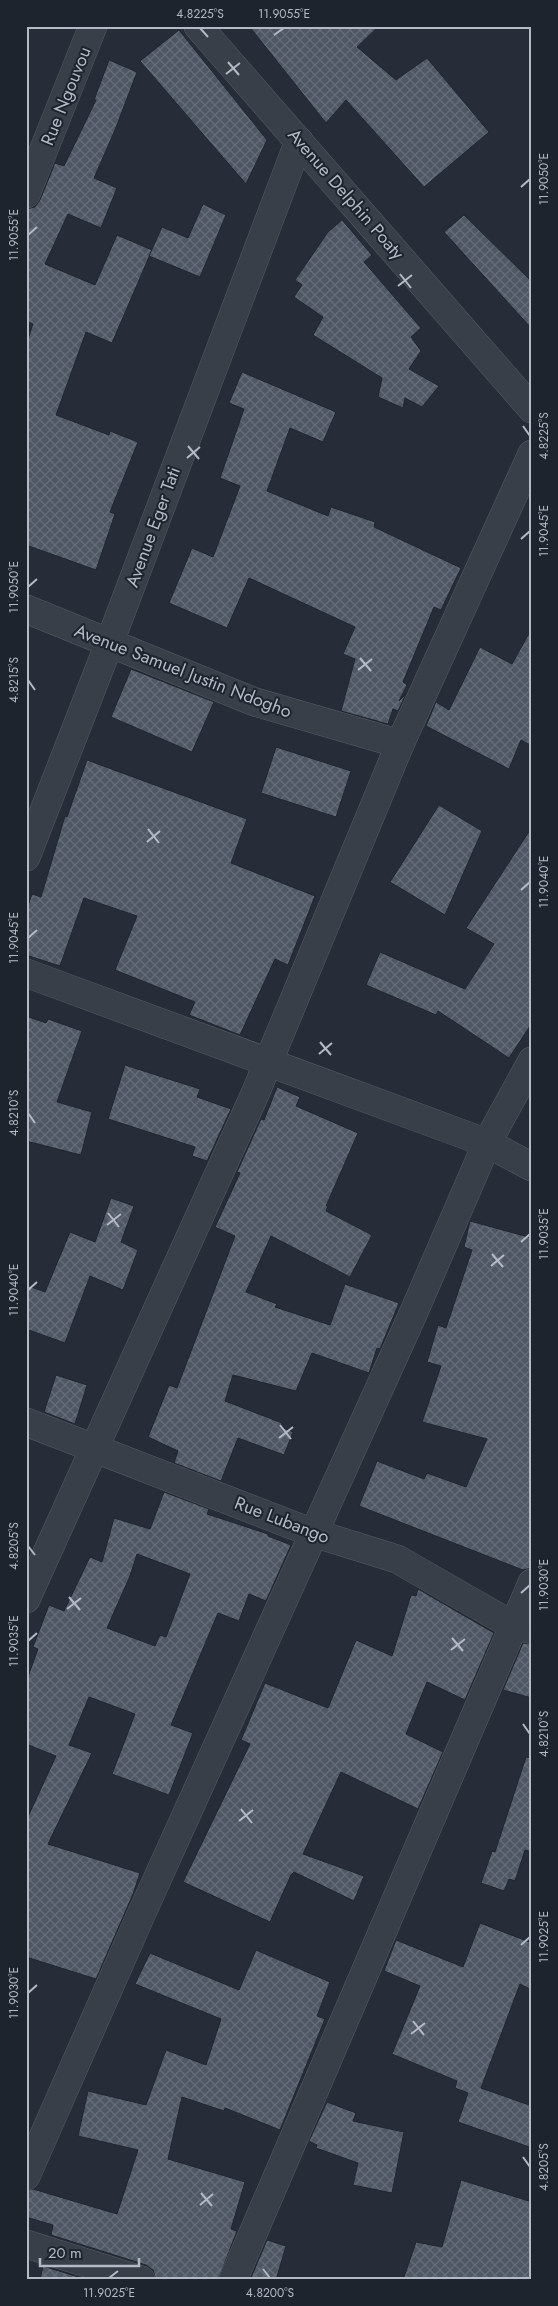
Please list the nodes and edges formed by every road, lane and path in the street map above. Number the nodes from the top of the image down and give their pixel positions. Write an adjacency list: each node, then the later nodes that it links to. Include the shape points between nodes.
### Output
1 (93, 26): 4 (street, Rue Ngouvou)
2 (198, 26): 3 (street, Avenue Delphin Poaty)
3 (299, 141): 5 (street, Avenue Delphin Poaty); 8 (street, Avenue Eger Tati)
4 (26, 194)
5 (532, 409)
6 (532, 454): 9 (street)
7 (26, 609): 8 (street, Avenue Samuel Justin Ndogho)
8 (109, 644): 9 (street, Avenue Samuel Justin Ndogho, via 255,702); 10 (street, Avenue Eger Tati)
9 (400, 744): 13 (street)
10 (26, 857)
11 (26, 973): 13 (street)
12 (532, 1061): 14 (street)
13 (268, 1062): 14 (street); 17 (street)
14 (487, 1143): 15 (street); 18 (street)
15 (532, 1167)
16 (26, 1422): 17 (street, Rue Lubango)
17 (96, 1448): 18 (street, Rue Lubango); 20 (street)
18 (313, 1534): 21 (street, Rue Lubango, via 397,1560); 22 (street)
19 (532, 1584): 21 (street)
20 (26, 1599)
21 (522, 1627): 25 (street)
22 (26, 2176)
23 (26, 2244): 24 (street)
24 (141, 2280)
25 (233, 2280)

